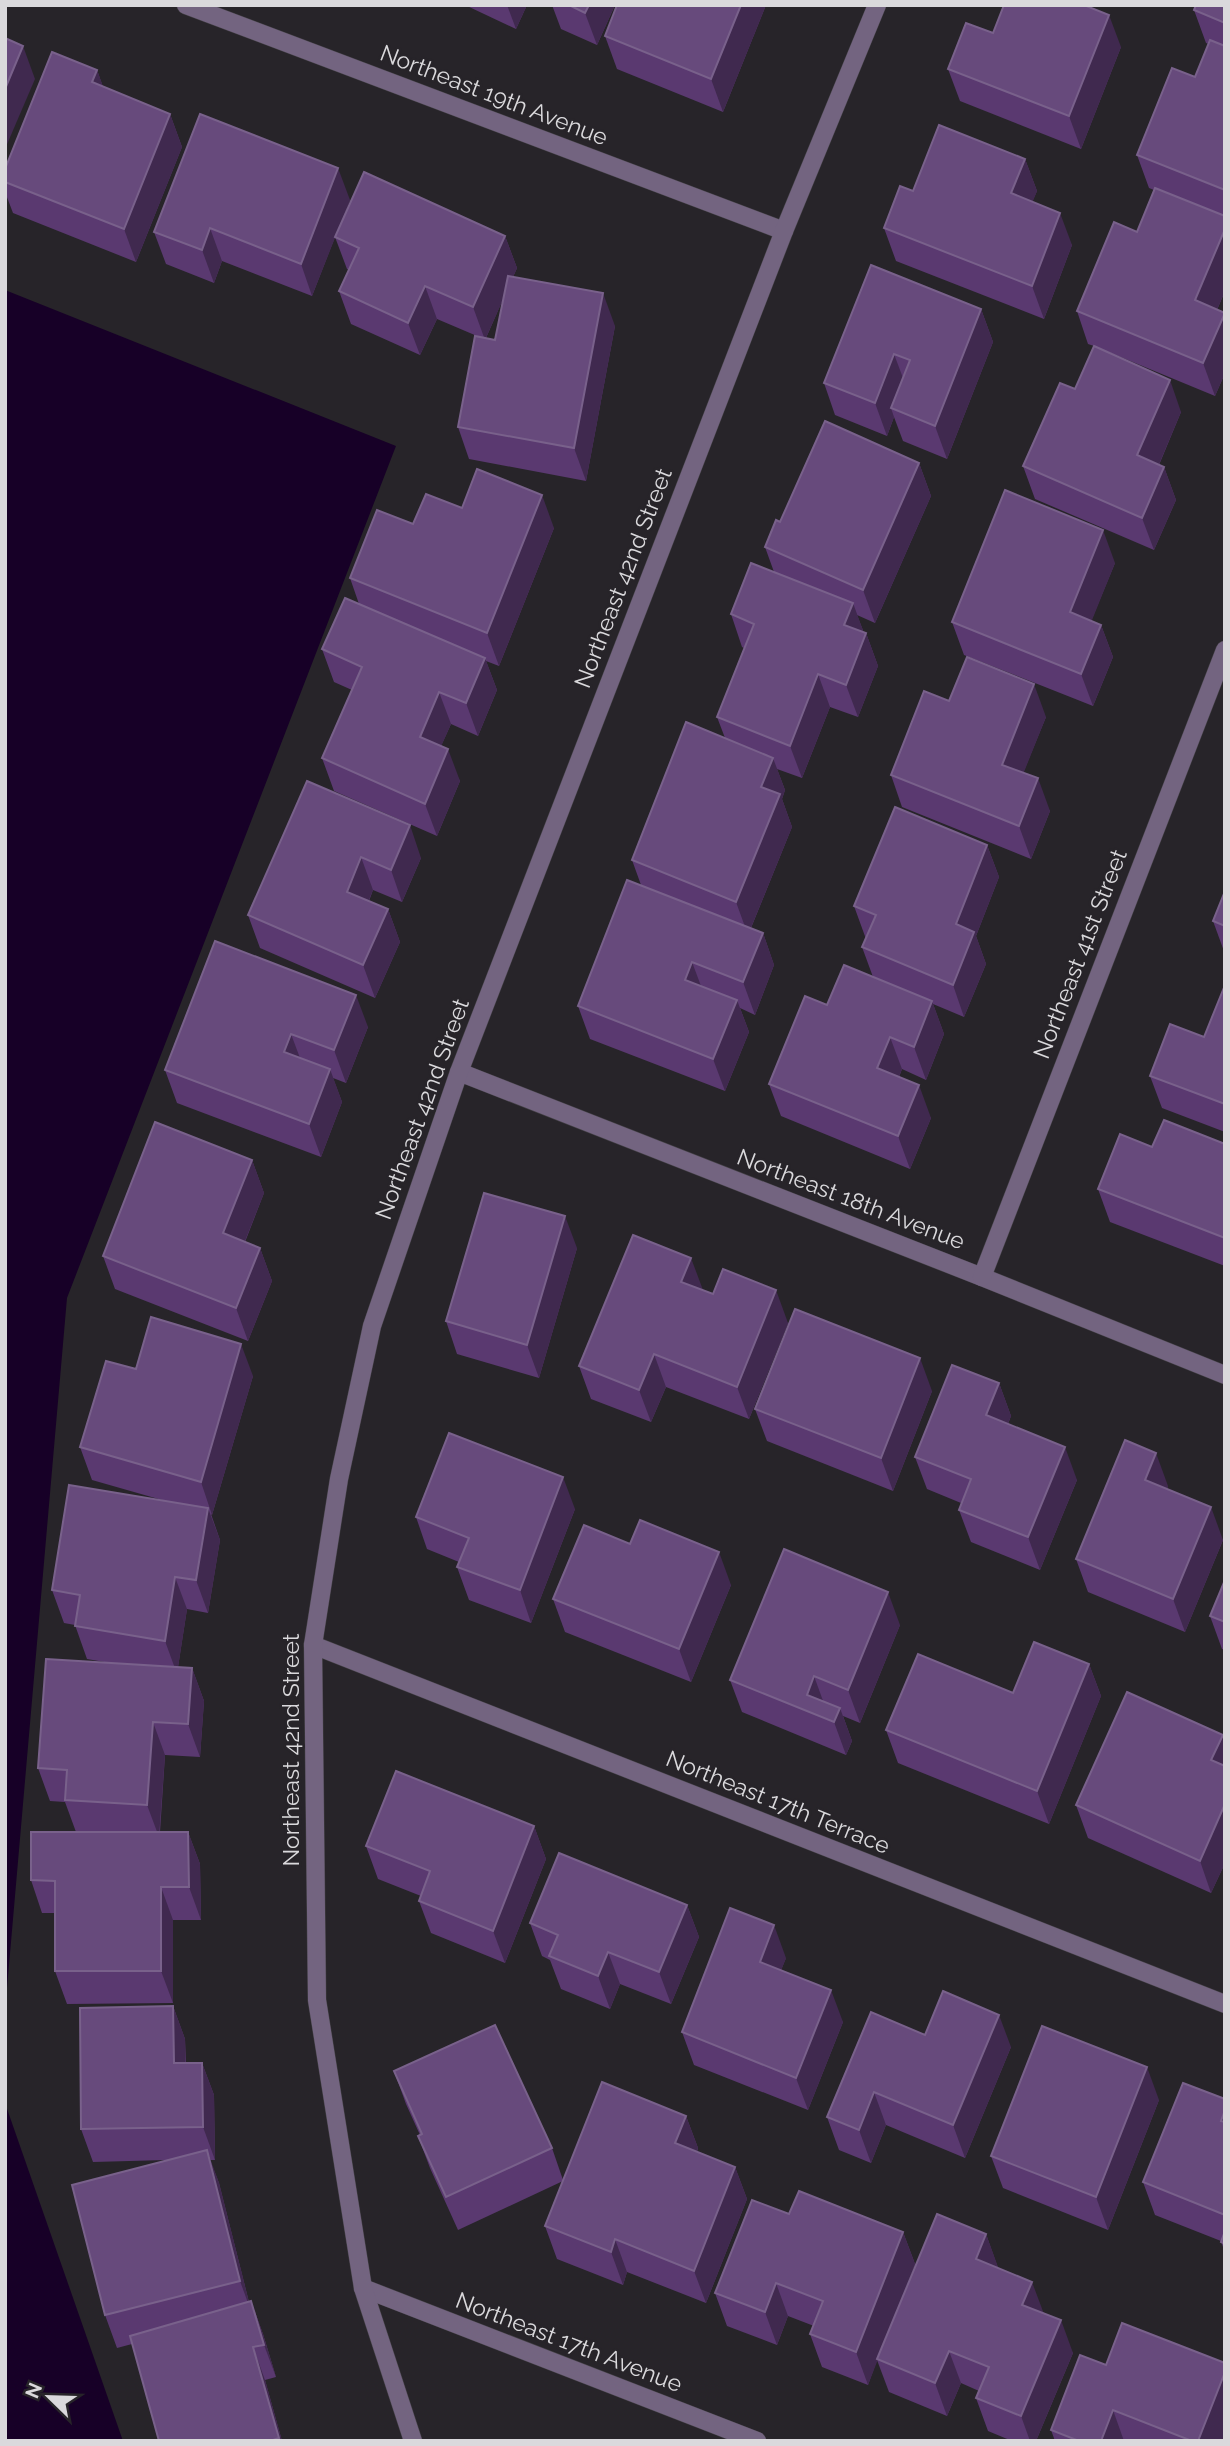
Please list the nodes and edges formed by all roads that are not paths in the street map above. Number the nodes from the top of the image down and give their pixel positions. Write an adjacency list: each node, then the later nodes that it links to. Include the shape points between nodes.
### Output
1 (186, 5): 3 (street, Northeast 19th Avenue)
2 (877, 5): 3 (street, Northeast 42nd Street)
3 (784, 231): 5 (street, Northeast 42nd Street)
4 (1225, 650): 6 (street, Northeast 41st Street)
5 (459, 1072): 6 (street, Northeast 18th Avenue); 8 (street, Northeast 42nd Street, via 372,1326 339,1479)
6 (982, 1276): 7 (street, Northeast 18th Avenue)
7 (1225, 1375)
8 (313, 1645): 9 (street, Northeast 17th Terrace); 10 (street, Northeast 42nd Street, via 317,2000)
9 (1225, 2004)
10 (363, 2288): 11 (street, Northeast 42nd Street); 12 (street, Northeast 17th Avenue)
11 (413, 2441)
12 (757, 2441)

